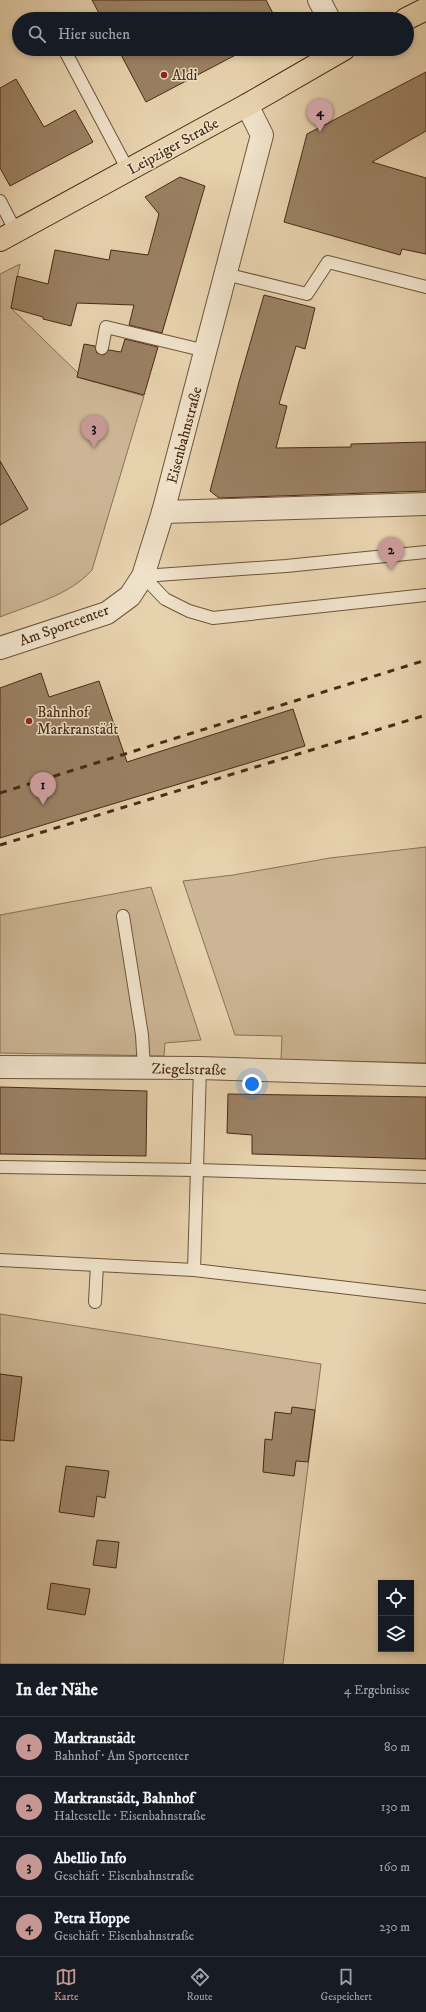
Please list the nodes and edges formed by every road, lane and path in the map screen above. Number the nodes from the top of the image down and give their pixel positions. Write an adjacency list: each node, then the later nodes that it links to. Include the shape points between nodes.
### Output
1 (319, 0): 3 (street)
2 (426, 9): 4 (main road)
3 (325, 12)
4 (414, 15)
5 (68, 56): 8 (lane)
6 (332, 56): 7 (main road, Leipziger Straße)
7 (247, 105): 8 (main road, Leipziger Straße); 11 (street, Eisenbahnstraße, via 262,135)
8 (128, 170): 10 (main road, Leipziger Straße)
9 (0, 201): 10 (lane)
10 (8, 236)
11 (225, 274): 12 (lane, via 307,294 328,262); 14 (street, Eisenbahnstraße)
12 (426, 287)
13 (102, 348): 14 (lane, via 106,327)
14 (206, 351): 16 (street, Eisenbahnstraße)
15 (426, 504): 16 (street)
16 (164, 512): 18 (street, Am Sportcenter)
17 (426, 552): 18 (lane, via 286,566)
18 (143, 576): 19 (lane, via 165,599 189,611 214,618); 20 (street, Am Sportcenter, via 130,596 107,613)
19 (426, 595)
20 (0, 648)
21 (123, 916): 23 (lane, via 142,1035)
22 (0, 1067): 23 (street, Ziegelstraße)
23 (144, 1068): 24 (street, Ziegelstraße)
24 (200, 1068): 25 (street, Ziegelstraße); 27 (lane)
25 (426, 1075)
26 (0, 1167): 27 (lane)
27 (197, 1170): 28 (lane); 31 (lane)
28 (426, 1177)
29 (0, 1260): 30 (lane)
30 (97, 1265): 31 (lane); 33 (lane)
31 (194, 1270): 32 (lane)
32 (426, 1297)
33 (95, 1302)

